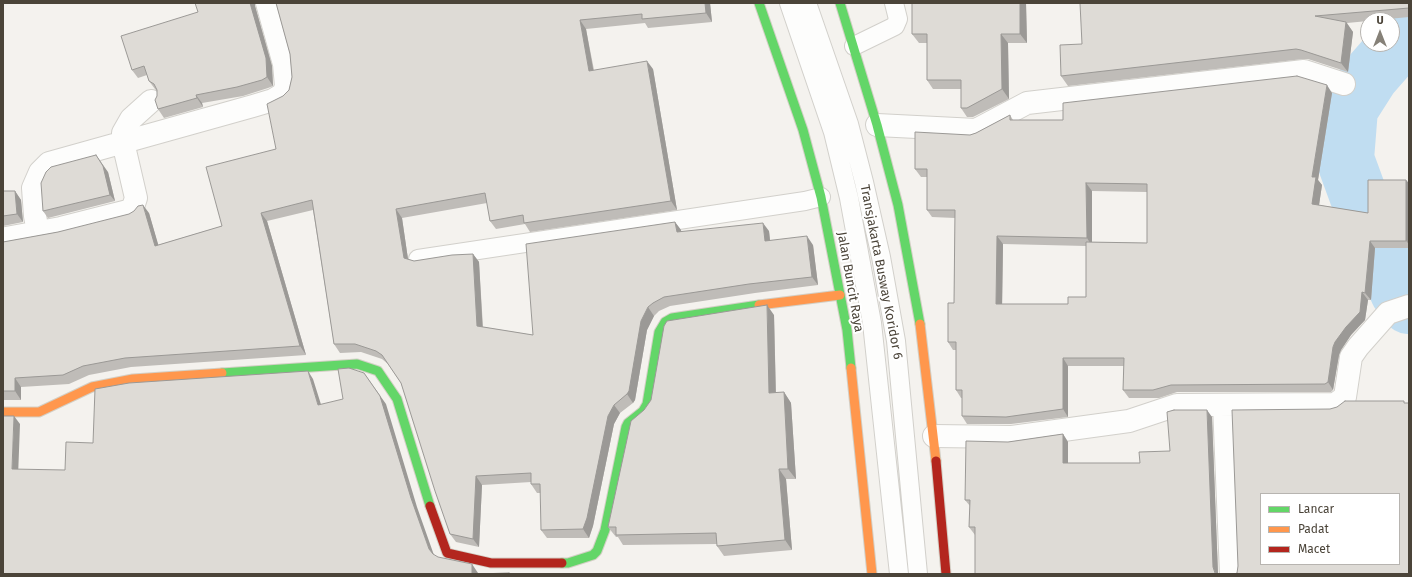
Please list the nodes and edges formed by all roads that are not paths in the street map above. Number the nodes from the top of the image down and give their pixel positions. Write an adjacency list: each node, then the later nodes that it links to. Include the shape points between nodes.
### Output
1 (267, 3): 11 (street, via 284,64 286,86 283,94 253,106)
2 (759, 3): 12 (main road, Jalan Buncit Raya, via 803,130)
3 (789, 3): 22 (lane, Transjakarta Busway Koridor 6, via 833,132 849,198 872,324)
4 (807, 3): 23 (lane, Transjakarta Busway Koridor 6, via 849,124 881,257 896,341)
5 (840, 3): 7 (main road)
6 (894, 3): 7 (lane, via 898,19 895,26)
7 (854, 46): 10 (main road)
8 (1344, 84): 10 (street, via 1304,71 1027,103 976,130)
9 (151, 101): 11 (street, via 131,119 122,133)
10 (877, 125): 20 (main road, via 898,205 920,320)
11 (122, 142): 13 (street, via 49,163 40,172 33,188); 13 (street, via 136,198 132,210)
12 (821, 197): 15 (lane); 16 (main road, Jalan Buncit Raya)
13 (38, 232): 14 (street)
14 (3, 240)
15 (418, 259)
16 (840, 295): 19 (main road, via 672,318 665,322 659,332 647,404 626,427 605,530 597,551 593,555 568,563 491,563 447,553 398,399 378,371 357,364 133,379 92,387 40,412); 21 (main road, Jalan Buncit Raya, via 847,330)
17 (1409, 306): 18 (street, via 1388,313 1358,346 1351,357 1345,397 1335,404)
18 (1224, 405): 20 (street, via 1177,405 1129,422 1012,437); 25 (street)
19 (3, 412)
20 (934, 436): 24 (main road)
21 (872, 574)
22 (899, 574)
23 (918, 574)
24 (946, 574)
25 (1231, 574)

